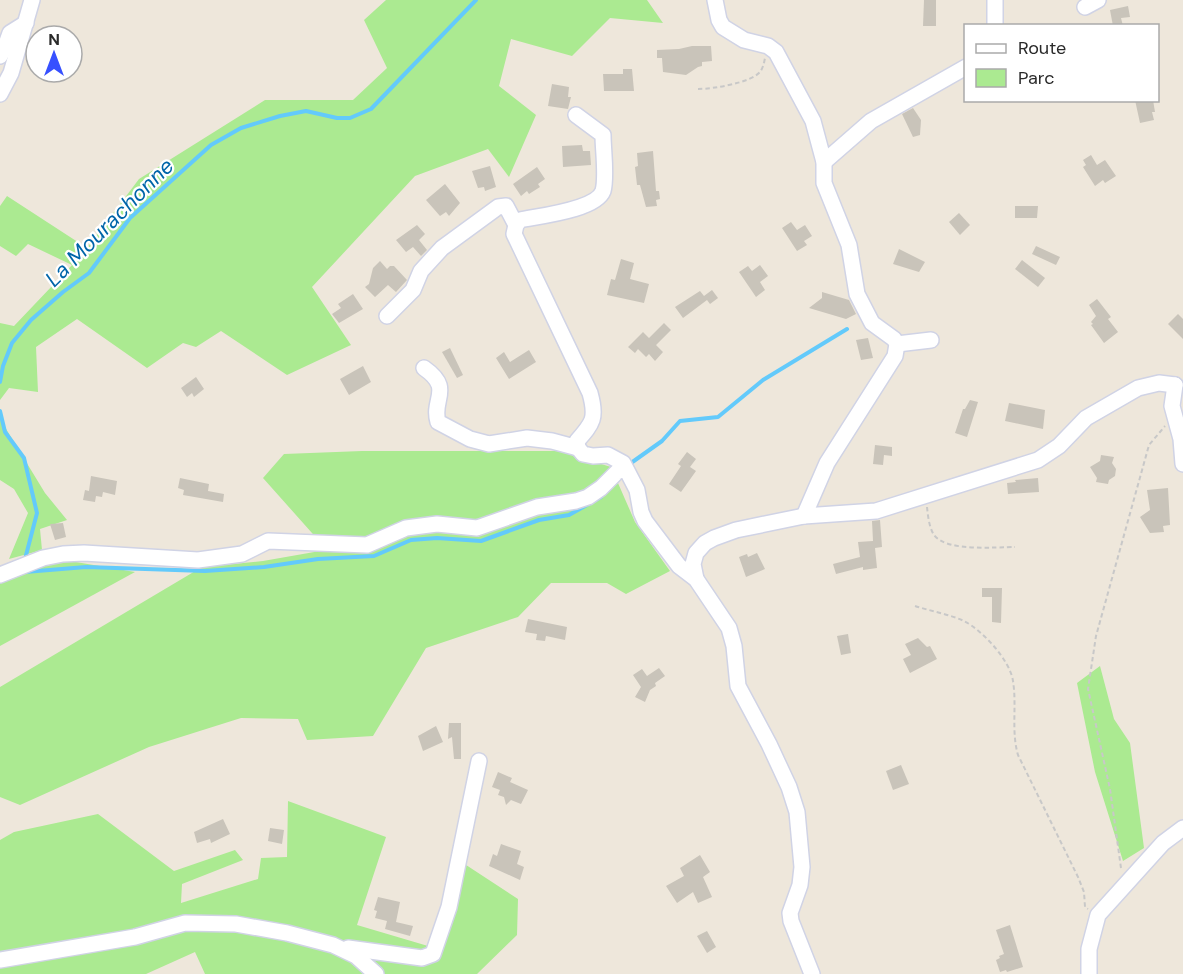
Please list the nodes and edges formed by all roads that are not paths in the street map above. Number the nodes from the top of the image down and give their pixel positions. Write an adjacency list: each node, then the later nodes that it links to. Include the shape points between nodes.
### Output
1 (32, 0): 4 (street)
2 (715, 0): 10 (street, via 723,27 744,40 771,48 783,63 813,121)
3 (995, 0): 5 (street)
4 (26, 23): 6 (street, via 10,33); 8 (street, via 11,73)
5 (995, 24)
6 (0, 56)
7 (964, 68): 10 (street, via 871,121)
8 (0, 94)
9 (576, 115): 11 (street, via 603,135 602,194 581,207 520,220)
10 (824, 162): 14 (street, via 824,183 849,245 856,294 872,323)
11 (516, 225): 12 (street, via 506,206 498,207 442,248 422,271 413,290); 17 (street, via 514,234 594,407 592,424 577,441)
12 (387, 316)
13 (931, 340): 14 (street)
14 (897, 344): 20 (street, via 895,356 827,463)
15 (424, 368): 17 (street, via 439,381 438,422 470,439 489,444 527,438)
16 (1179, 389): 18 (street, via 1172,406); 20 (street, via 1158,383 1138,388 1086,418 1059,446 1038,460 876,511)
17 (578, 448): 19 (street, via 583,454 615,458)
18 (1183, 464)
19 (625, 470): 21 (street, via 618,471 588,497 537,507 477,528 437,524 406,528 367,545 268,542 242,554 198,561 63,554); 22 (street, via 637,490 645,522 679,566)
20 (804, 516): 22 (street, via 748,526 705,543 693,564)
21 (0, 575)
22 (696, 579): 28 (street, via 729,628 738,686 769,744 797,812 802,867 790,913)
23 (479, 761): 25 (street, via 449,907 433,954 422,958)
24 (1183, 828): 29 (street, via 1163,843 1098,915 1089,949)
25 (333, 945): 26 (street, via 236,924 185,923 135,937); 27 (street, via 356,956)
26 (0, 960)
27 (376, 974)
28 (812, 974)
29 (1089, 974)

